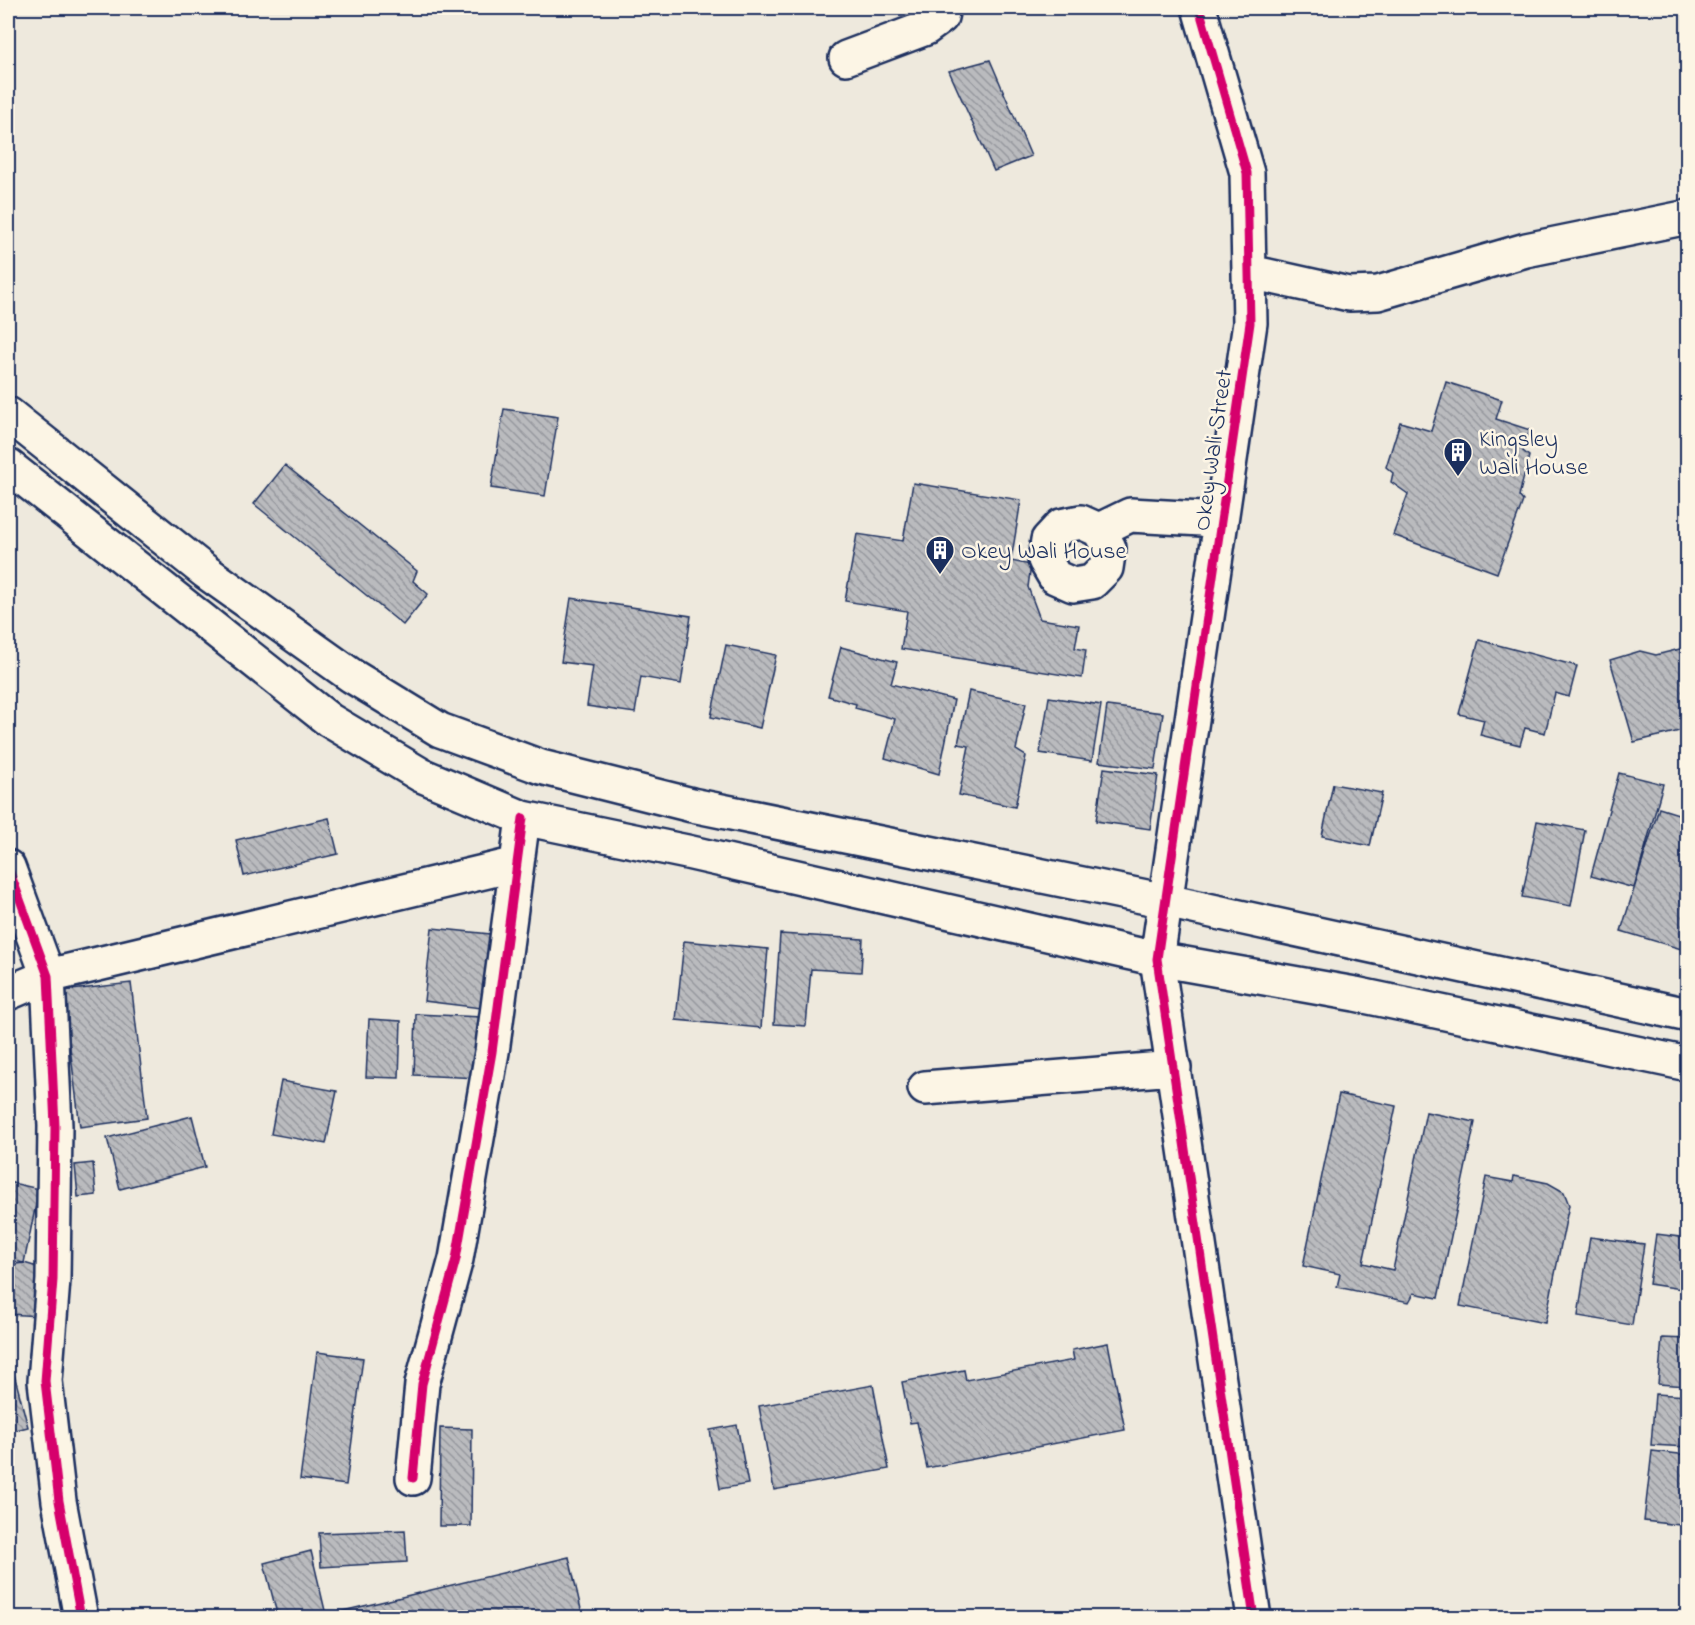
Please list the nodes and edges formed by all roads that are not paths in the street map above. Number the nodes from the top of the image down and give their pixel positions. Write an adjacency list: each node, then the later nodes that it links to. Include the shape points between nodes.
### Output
1 (943, 8): 3 (street, via 941,17 926,28)
2 (1199, 8): 5 (street, Okey Wali Street, via 1247,173)
3 (846, 58)
4 (1688, 217): 5 (street, via 1526,250 1378,293 1349,294)
5 (1250, 272): 8 (street, Okey Wali Street, via 1250,323)
6 (8, 414): 13 (street, via 206,572 352,676 440,730 541,767 692,806)
7 (8, 466): 10 (street, via 329,720 421,775)
8 (1221, 523): 9 (street, via 1130,516); 13 (street, Okey Wali Street)
9 (1099, 530)
10 (524, 818): 11 (street); 14 (street)
11 (517, 864): 15 (street); 21 (street, via 492,1052 456,1259 422,1384)
12 (8, 867): 15 (street)
13 (1166, 901): 14 (street, Okey Wali Street); 17 (street)
14 (1157, 959): 18 (street, via 1355,994); 19 (street, Okey Wali Street)
15 (48, 976): 16 (street); 22 (street, via 55,1126 53,1280 45,1381 59,1501)
16 (8, 993)
17 (1688, 1015)
18 (1688, 1064)
19 (1174, 1068): 20 (street); 23 (street, Okey Wali Street)
20 (925, 1088)
21 (413, 1478)
22 (81, 1617)
23 (1254, 1617)

